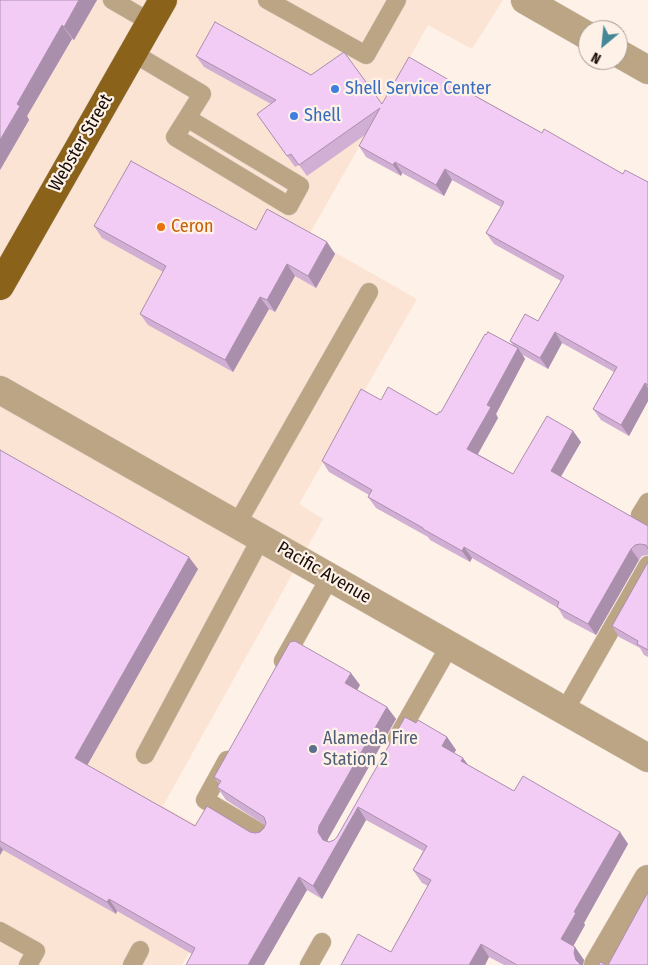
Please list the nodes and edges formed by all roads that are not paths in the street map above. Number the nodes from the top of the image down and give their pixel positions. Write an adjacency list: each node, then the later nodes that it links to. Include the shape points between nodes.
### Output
1 (112, 0): 5 (lane)
2 (267, 0): 3 (lane, via 366,56)
3 (397, 0)
4 (525, 0): 6 (street)
5 (157, 11): 7 (main road, Webster Street)
6 (578, 30)
7 (133, 53): 10 (lane, via 202,94); 11 (main road, Webster Street)
8 (628, 59): 9 (street)
9 (648, 70)
10 (186, 118): 10 (lane, via 176,138 289,206 300,186)
11 (0, 286)
12 (369, 292): 16 (lane)
13 (0, 390): 16 (street, Pacific Avenue)
14 (648, 502): 15 (lane, via 640,514)
15 (648, 518)
16 (237, 524): 17 (street, Pacific Avenue)
17 (261, 538): 19 (street, Pacific Avenue); 25 (lane)
18 (648, 565): 22 (lane)
19 (330, 577): 20 (street, Pacific Avenue); 21 (lane)
20 (450, 645): 22 (street, Pacific Avenue); 24 (lane)
21 (277, 671)
22 (565, 710): 26 (street, Pacific Avenue)
23 (234, 749): 27 (lane, via 205,800)
24 (391, 749)
25 (145, 755)
26 (648, 758)
27 (264, 835)
28 (648, 879): 33 (street)
29 (0, 931): 31 (lane, via 36,951)
30 (322, 942): 32 (lane)
31 (28, 965)
32 (309, 965)
33 (598, 965)

